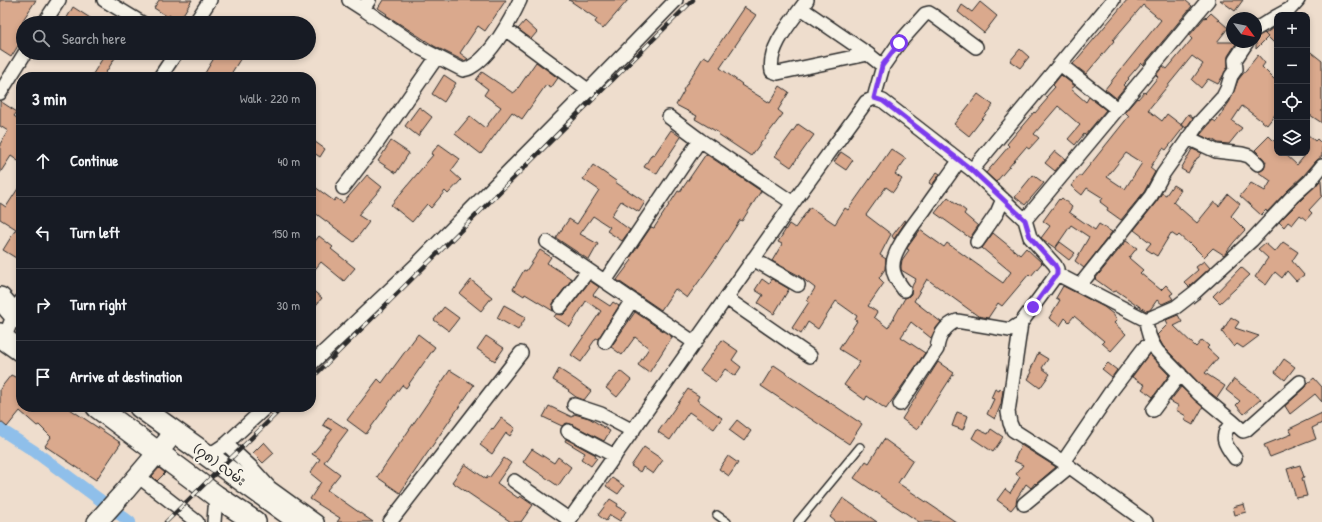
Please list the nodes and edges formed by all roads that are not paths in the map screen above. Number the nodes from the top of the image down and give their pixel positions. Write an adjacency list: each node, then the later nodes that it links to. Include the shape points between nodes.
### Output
1 (59, 0): 13 (street)
2 (104, 0): 14 (street)
3 (210, 0): 15 (street)
4 (349, 0): 10 (street)
5 (520, 0): 18 (street)
6 (676, 0): 28 (street)
7 (1113, 0): 25 (street)
8 (1298, 0): 12 (street)
9 (1206, 1): 31 (street)
10 (366, 4): 22 (street, via 422,49)
11 (804, 4): 21 (street); 21 (street, via 775,49 772,71 778,73)
12 (1285, 12)
13 (49, 16)
14 (130, 16)
15 (200, 16)
16 (1274, 18): 17 (street)
17 (1262, 25)
18 (505, 29): 22 (street, via 491,49 471,68 463,70); 28 (street)
19 (976, 48): 26 (street, via 929,13 925,14 899,43)
20 (1243, 48): 33 (street, via 1235,60 1236,69 1226,92)
21 (868, 54): 26 (street)
22 (437, 57): 39 (street)
23 (21, 60): 29 (street)
24 (171, 60): 27 (street)
25 (1060, 64): 31 (street); 38 (street)
26 (882, 66): 30 (street)
27 (163, 72)
28 (589, 91): 67 (street, via 415,266)
29 (0, 93)
30 (874, 98): 35 (street, via 883,101); 41 (street, via 866,102)
31 (1116, 109): 42 (street)
32 (669, 117): 34 (street)
33 (1188, 138): 36 (street, via 1216,151 1249,156); 49 (street, via 1151,196)
34 (700, 140): 41 (street); 48 (street)
35 (959, 161): 38 (street); 51 (street, via 902,242 894,258 893,272)
36 (1258, 164)
37 (1322, 166): 58 (street, via 1252,240 1194,293 1176,307)
38 (972, 170): 40 (street)
39 (343, 188)
40 (1003, 199): 42 (street); 44 (street, via 997,213)
41 (793, 203): 45 (street)
42 (1025, 220): 47 (street, via 1030,237 1055,265)
43 (547, 242): 46 (street)
44 (977, 242)
45 (754, 258): 50 (street); 53 (street)
46 (588, 271): 48 (street); 55 (street)
47 (1057, 274): 49 (street); 59 (street)
48 (605, 281): 54 (street)
49 (1080, 285): 58 (street)
50 (798, 286)
51 (904, 290)
52 (0, 298): 56 (main road)
53 (726, 298): 62 (street); 66 (street)
54 (632, 300): 61 (street); 62 (street)
55 (560, 307)
56 (16, 309)
57 (16, 316): 60 (street)
58 (1146, 320): 63 (street)
59 (1022, 323): 70 (street, via 1010,330 957,321 952,323 939,338 937,349); 86 (street, via 1008,412 1010,423 1013,430)
60 (2, 337): 64 (main road)
61 (605, 342)
62 (695, 343): 78 (street)
63 (1151, 343): 68 (street); 86 (street, via 1144,348 1112,390)
64 (16, 348)
65 (521, 352): 99 (street)
66 (810, 356)
67 (316, 359)
68 (1180, 374): 72 (street); 76 (street, via 1199,394)
69 (1300, 382): 76 (street, via 1246,430 1243,431)
70 (900, 404)
71 (574, 405): 78 (street, via 601,414)
72 (1153, 410)
73 (104, 412): 82 (main road, (၇၈) လမ်း)
74 (154, 412): 79 (main road, (၇၈) လမ်း)
75 (261, 412): 80 (street)
76 (1233, 422): 85 (street, via 1224,441)
77 (568, 431): 84 (street)
78 (633, 431): 84 (street)
79 (175, 432): 82 (main road); 83 (main road, (၇၈) လမ်း)
80 (226, 444): 83 (street); 98 (street, via 270,488)
81 (860, 447): 101 (lane)
82 (159, 452): 87 (main road); 89 (main road, (၇၈) လမ်း)
83 (208, 456): 97 (main road, (၇၈) လမ်း)
84 (615, 456): 93 (street)
85 (1235, 458)
86 (1066, 464): 90 (street); 102 (street)
87 (138, 476): 92 (main road); 94 (street)
88 (514, 481): 93 (street)
89 (216, 496): 95 (street); 96 (main road, (၇၈) လမ်း)
90 (1024, 504)
91 (717, 515): 100 (lane)
92 (102, 517)
93 (569, 521)
94 (197, 522)
95 (214, 522)
96 (255, 522)
97 (300, 522)
98 (317, 522)
99 (390, 522)
100 (728, 522)
101 (798, 522)
102 (1146, 522)

